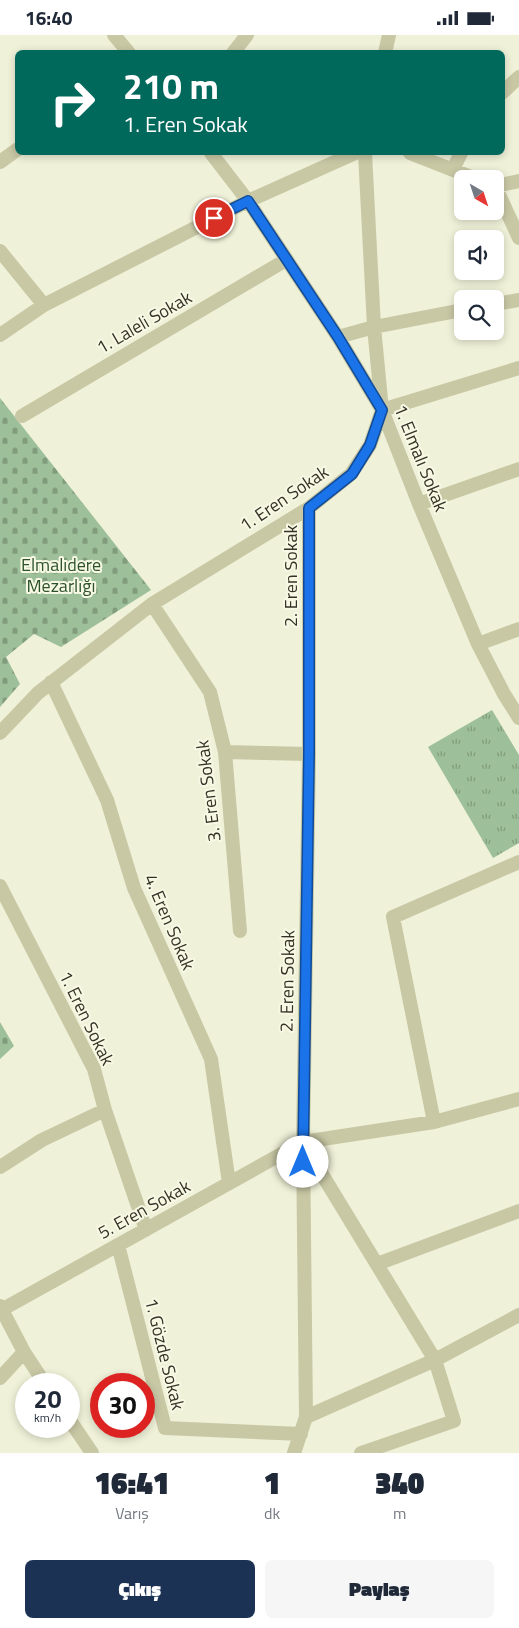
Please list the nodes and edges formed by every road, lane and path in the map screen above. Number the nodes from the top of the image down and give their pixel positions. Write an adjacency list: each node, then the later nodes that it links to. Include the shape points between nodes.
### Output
1 (247, 35): 3 (street)
2 (389, 35): 4 (street)
3 (235, 50)
4 (386, 50)
5 (519, 77): 6 (street)
6 (505, 90)
7 (15, 151): 13 (street)
8 (213, 155): 17 (street, 1. Elmalı Sokak)
9 (352, 155): 17 (street)
10 (365, 155): 26 (street, 1. Eren Sokak)
11 (415, 155): 14 (street)
12 (460, 155): 14 (street)
13 (0, 162)
14 (452, 169)
15 (519, 181): 16 (street)
16 (504, 184)
17 (248, 201): 21 (street, 1. Elmalı Sokak); 24 (street)
18 (504, 206): 19 (street)
19 (519, 238)
20 (0, 251): 24 (street)
21 (286, 260): 28 (street, 1. Elmalı Sokak); 31 (street, 1. Laleli Sokak)
22 (519, 300): 23 (street)
23 (504, 302)
24 (44, 305): 27 (street)
25 (454, 312): 26 (street)
26 (374, 327): 28 (street); 30 (street, 1. Eren Sokak)
27 (0, 335)
28 (338, 337): 30 (street, 1. Elmalı Sokak)
29 (519, 368): 30 (street)
30 (382, 410): 33 (street, 1. Elmalı Sokak); 34 (street, 1. Eren Sokak, via 370,445 352,474)
31 (22, 416)
32 (519, 469): 33 (street)
33 (419, 504): 37 (street, 1. Elmalı Sokak)
34 (309, 508): 35 (street, 1. Eren Sokak); 42 (street, 2. Eren Sokak)
35 (152, 604): 38 (street, 1. Eren Sokak); 41 (street, 3. Eren Sokak, via 210,692)
36 (519, 629): 37 (street)
37 (478, 644): 39 (street, 1. Elmalı Sokak)
38 (51, 682): 40 (street, 1. Eren Sokak); 51 (street, 4. Eren Sokak, via 107,800 134,888 211,1059)
39 (519, 719)
40 (0, 733)
41 (225, 751): 42 (street); 45 (street, 3. Eren Sokak)
42 (309, 754): 49 (street, 2. Eren Sokak)
43 (519, 862): 48 (street, via 393,917)
44 (0, 886): 47 (street, 1. Eren Sokak, via 94,1069)
45 (240, 931)
46 (519, 1099): 48 (street, 5. Eren Sokak)
47 (105, 1110): 50 (street, via 42,1140); 53 (street, 1. Eren Sokak)
48 (434, 1122): 49 (street, 5. Eren Sokak)
49 (303, 1143): 51 (street, 5. Eren Sokak); 55 (street); 62 (street, 2. Eren Sokak)
50 (0, 1167)
51 (229, 1183): 53 (street, 5. Eren Sokak)
52 (519, 1211): 55 (street)
53 (146, 1230): 54 (street, 5. Eren Sokak)
54 (118, 1245): 56 (street, 5. Eren Sokak); 63 (street, 1. Gözde Sokak, via 165,1428)
55 (377, 1264): 59 (street)
56 (1, 1307): 58 (street)
57 (519, 1315): 59 (street)
58 (24, 1352): 60 (street); 61 (street)
59 (435, 1360): 62 (street); 67 (street, via 454,1421)
60 (38, 1373)
61 (0, 1378)
62 (306, 1417): 63 (street, 2. Eren Sokak)
63 (302, 1434): 66 (street, 2. Eren Sokak)
64 (80, 1435): 65 (street)
65 (92, 1453)
66 (294, 1453)
67 (361, 1453)

